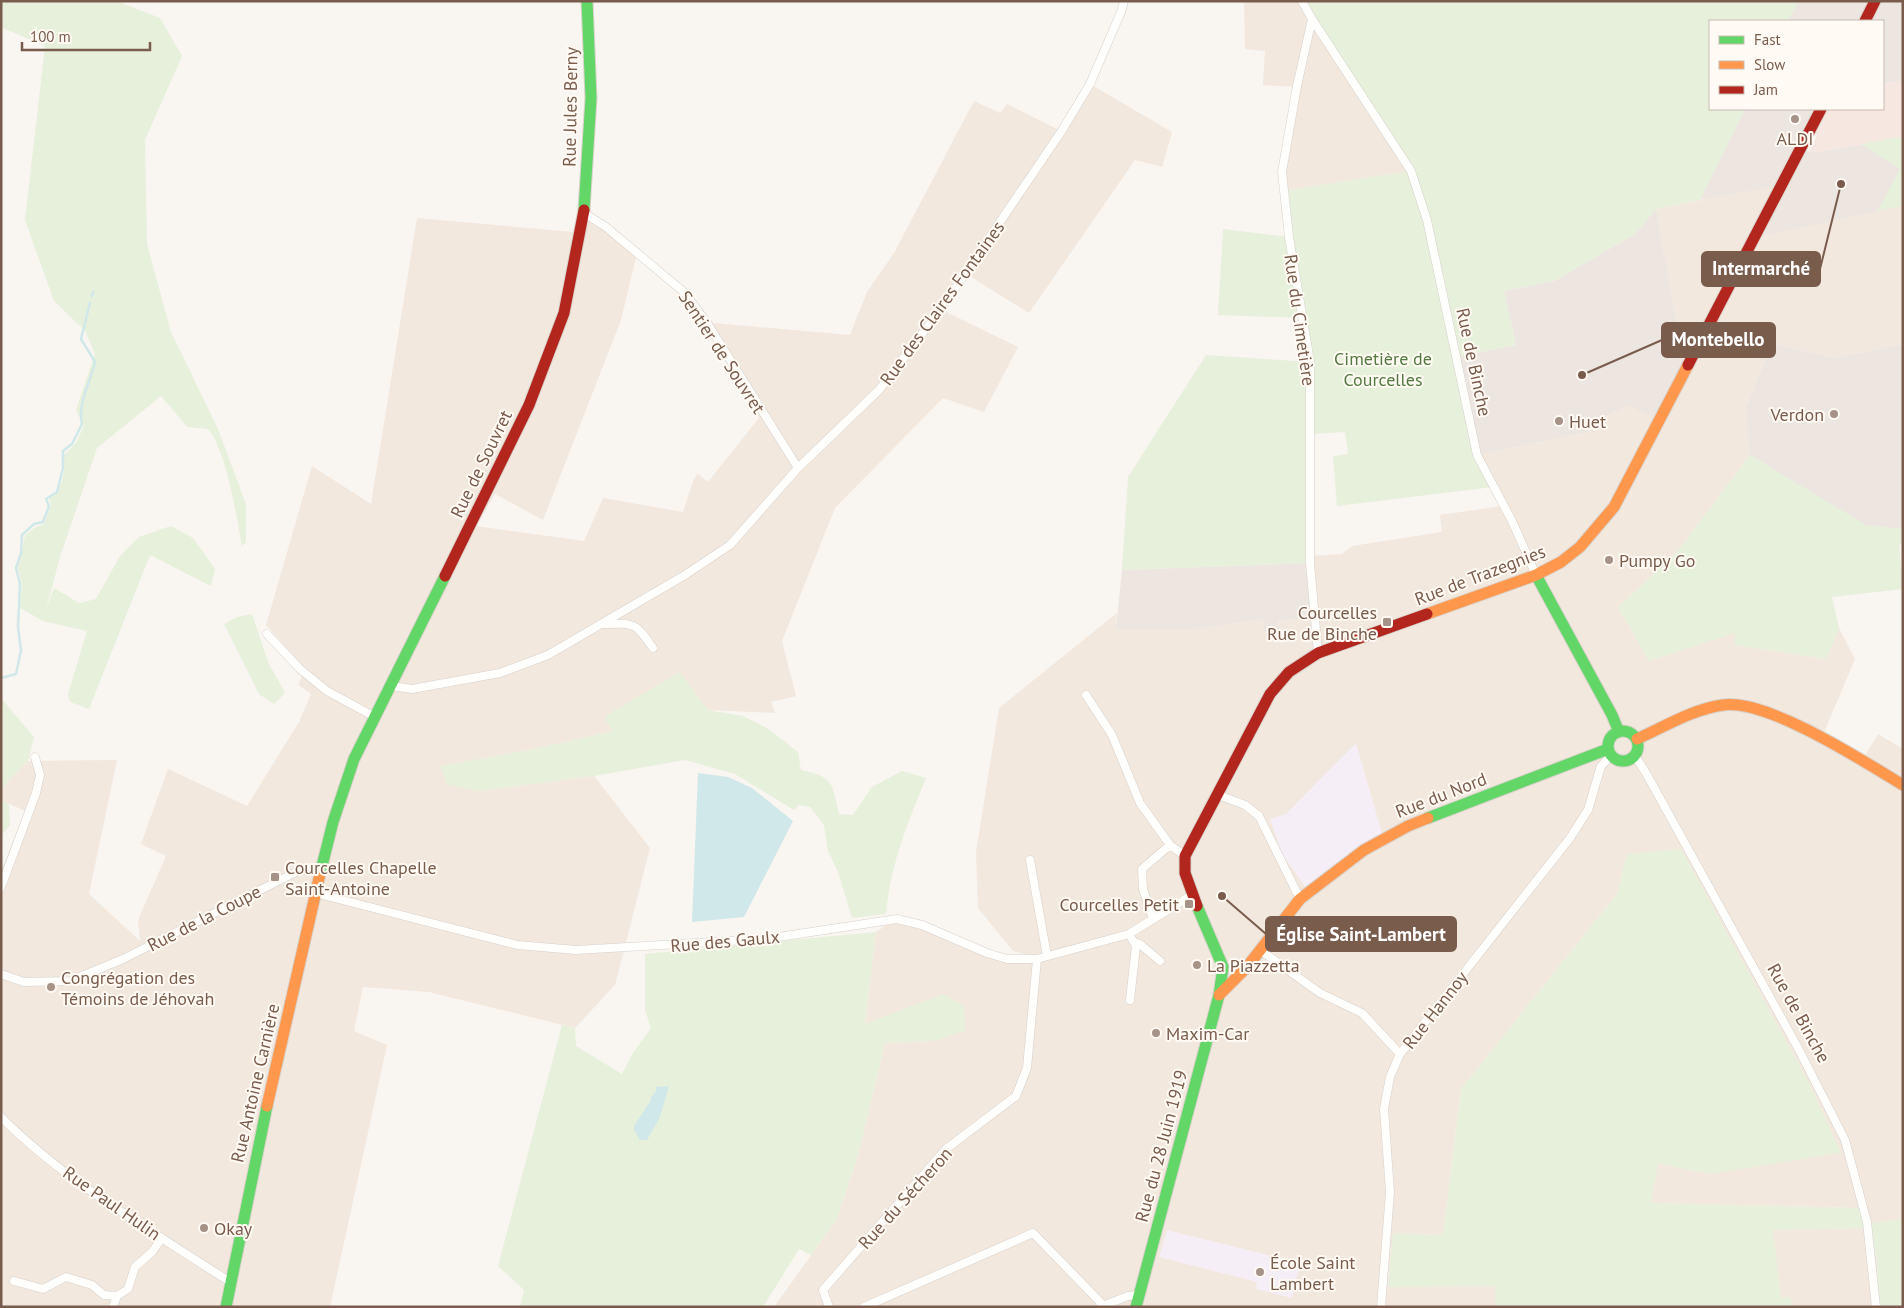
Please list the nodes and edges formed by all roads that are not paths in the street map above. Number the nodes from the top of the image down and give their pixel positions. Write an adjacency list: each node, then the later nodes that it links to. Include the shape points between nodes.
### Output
1 (587, 1): 8 (main road, Rue Jules Berny, via 591,98)
2 (1124, 1): 9 (street, Rue des Claires Fontaines, via 1090,84 941,309 879,390)
3 (1302, 1): 5 (street, Rue de Binche)
4 (1875, 1): 6 (main road)
5 (1312, 20): 10 (street, Rue de Binche, via 1418,187 1477,455); 14 (street, Rue du Cimetière, via 1282,172 1289,237 1310,362 1310,563)
6 (1866, 20)
7 (1820, 110): 10 (main road, Rue de Trazegnies, via 1614,507 1584,546)
8 (584, 213): 9 (street, Sentier de Souvret, via 606,227 685,293); 15 (main road, Rue de Souvret, via 564,313 529,405)
9 (798, 468): 11 (street, Rue des Claires Fontaines, via 730,545)
10 (1536, 575): 14 (main road, Rue de Trazegnies); 18 (main road, Rue de Binche)
11 (602, 624): 13 (street, Rue des Claires Fontaines, via 631,623 641,630); 15 (street, Rue des Claires Fontaines, via 548,655 500,674 412,688)
12 (267, 634): 17 (street, via 327,691)
13 (653, 648)
14 (1318, 653): 24 (main road, Rue de Trazegnies, via 1289,672 1270,694)
15 (391, 686): 17 (main road, Rue de Souvret)
16 (1086, 696): 25 (street, via 1112,735 1140,803)
17 (375, 717): 28 (main road, Rue de Souvret, via 354,759)
18 (1619, 732): 19 (main road, via 1629,733); 20 (main road, via 1609,740)
19 (1637, 739): 21 (main road); 23 (main road, via 1697,712 1722,705 1746,705 1822,737)
20 (1610, 753): 21 (main road, via 1618,761 1628,761); 32 (main road, Rue du Nord, via 1386,836); 43 (street, Rue Hannoy, via 1601,766 1588,810 1570,838)
21 (1635, 756): 57 (street, Rue de Binche, via 1798,1048 1845,1140 1867,1222)
22 (35, 757): 29 (street, via 40,775 36,793)
23 (1903, 785)
24 (1216, 794): 26 (main road, Rue de Trazegnies); 32 (street, via 1245,805 1259,816)
25 (1170, 845): 26 (street); 33 (street, via 1142,870 1143,889)
26 (1185, 856): 31 (main road, Rue du 28 Juin 1919, via 1185,873)
27 (1030, 860): 37 (street)
28 (321, 871): 30 (main road, Rue de Souvret); 40 (street, Rue de la Coupe, via 302,869 70,981 24,982)
29 (1, 887)
30 (315, 893): 38 (street, Rue des Gaulx, via 517,945 576,950 765,940 897,919 922,925 987,953 1007,958); 47 (main road, Rue Antoine Carnière)
31 (1192, 896): 33 (street, Rue des Gaulx); 41 (main road, Rue du 28 Juin 1919, via 1223,967)
32 (1300, 899): 36 (main road, Rue du Nord)
33 (1153, 919): 34 (street, Rue des Gaulx)
34 (1129, 934): 35 (street); 37 (street, Rue des Gaulx)
35 (1134, 942): 39 (street); 42 (street)
36 (1260, 950): 41 (main road, Rue du Nord); 43 (street, via 1320,993 1362,1013)
37 (1047, 956): 38 (street, Rue des Gaulx)
38 (1037, 959): 53 (street, Rue du Sécheron, via 1027,1068 1016,1096 946,1149 823,1290)
39 (1160, 961)
40 (1, 974)
41 (1219, 995): 48 (main road, Rue du 28 Juin 1919)
42 (1130, 1000)
43 (1400, 1054): 56 (street, Rue Hannoy, via 1390,1077 1384,1109 1390,1192)
44 (1, 1117): 45 (street, Rue Paul Hulin, via 30,1146)
45 (162, 1238): 47 (street, Rue Paul Hulin); 49 (street, via 135,1267 128,1289)
46 (14, 1281): 49 (street, via 43,1289 66,1276 92,1285 104,1295)
47 (230, 1282): 52 (main road, Rue Antoine Carnière)
48 (1140, 1295): 50 (street); 55 (main road, Rue du 28 Juin 1919)
49 (117, 1296): 51 (street)
50 (1102, 1306): 54 (street, via 1033,1233)
51 (113, 1307)
52 (226, 1307)
53 (830, 1307)
54 (864, 1307)
55 (1136, 1307)
56 (1381, 1307)
57 (1876, 1307)

